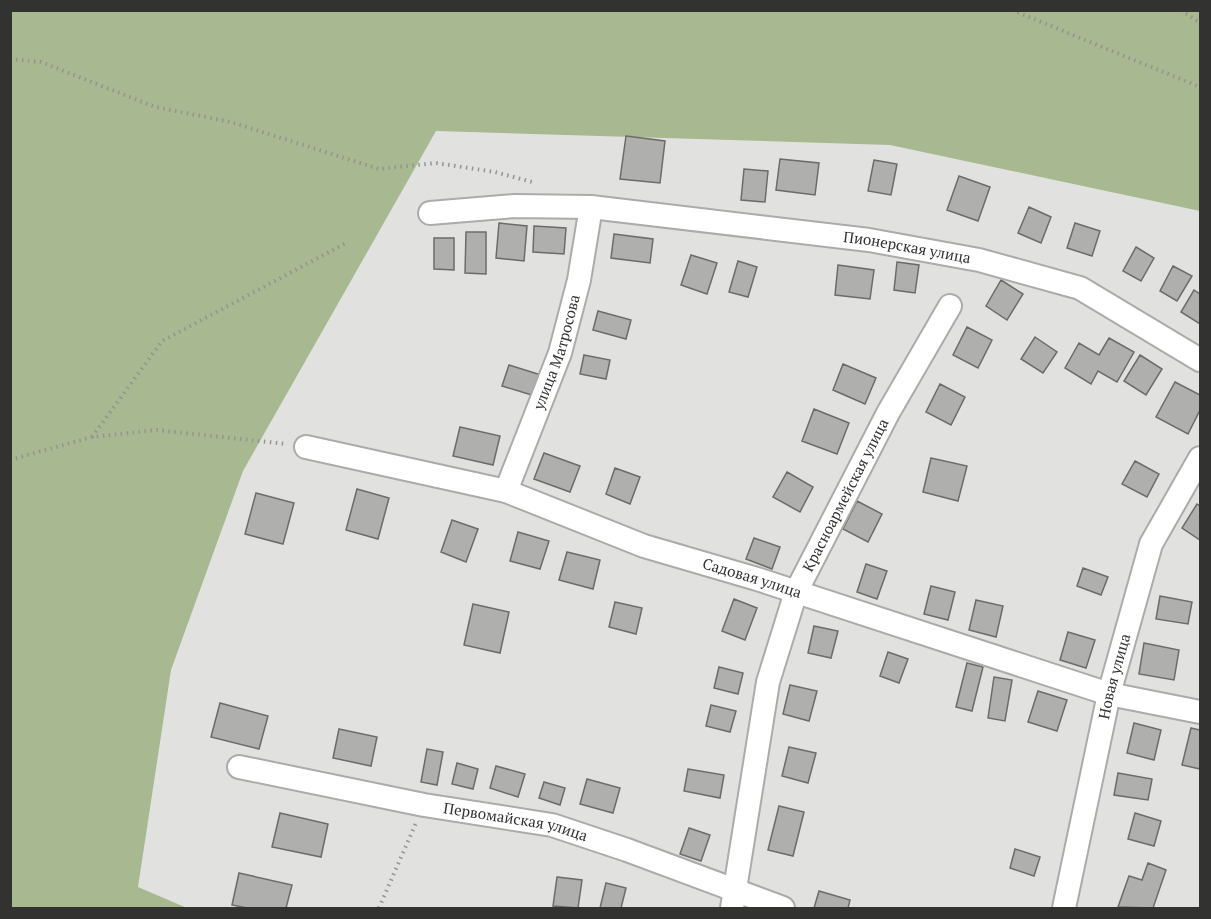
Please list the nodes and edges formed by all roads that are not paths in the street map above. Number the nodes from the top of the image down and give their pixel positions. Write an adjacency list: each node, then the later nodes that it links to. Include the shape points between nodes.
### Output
1 (591, 207): 2 (street, Пионерская улица, via 515,206); 4 (street, Пионерская улица, via 868,240 979,260 1080,288); 7 (street, улица Матросова, via 579,280 560,352)
2 (430, 213)
3 (950, 306): 8 (street, Красноармейская улица, via 888,412)
4 (1200, 360)
5 (306, 447): 7 (street, Садовая улица)
6 (1200, 458): 9 (street, Новая улица, via 1151,544)
7 (506, 491): 8 (street, Садовая улица, via 644,546)
8 (796, 592): 9 (street, Садовая улица); 12 (street, Красноармейская улица, via 768,682)
9 (1109, 694): 10 (street, Садовая улица); 14 (street, Новая улица)
10 (1200, 712)
11 (239, 767): 12 (street, Первомайская улица, via 424,805 552,825)
12 (734, 899): 13 (street, Первомайская улица)
13 (783, 909)
14 (1064, 909)

